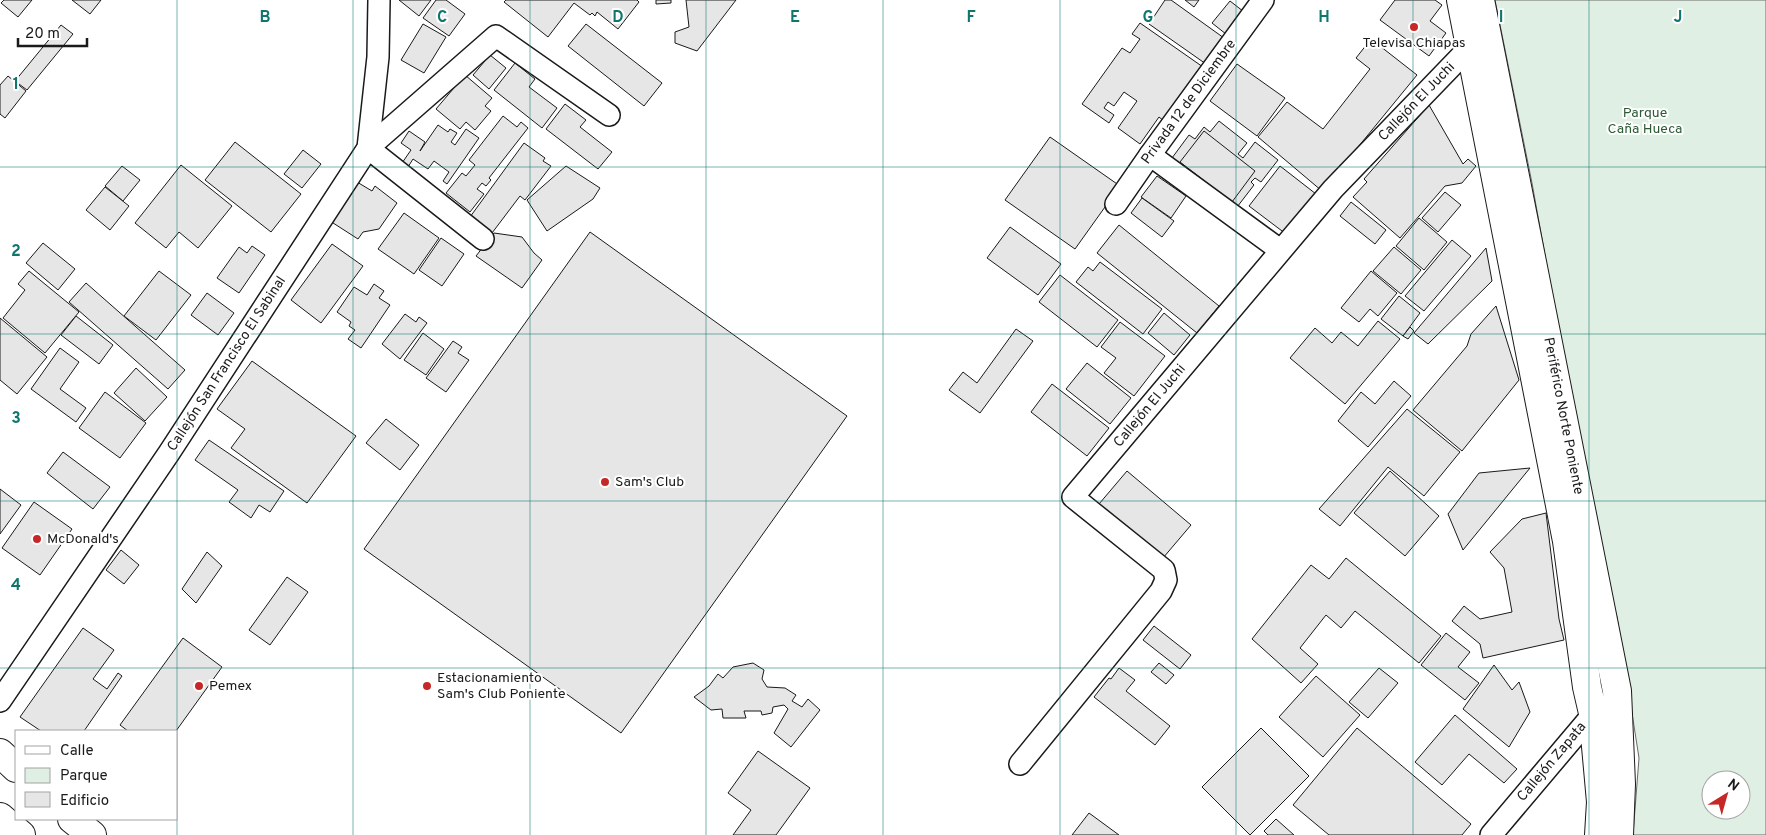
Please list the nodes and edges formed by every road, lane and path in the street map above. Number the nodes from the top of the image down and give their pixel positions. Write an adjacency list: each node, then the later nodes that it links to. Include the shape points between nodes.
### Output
1 (379, 0): 7 (street, Callejón San Francisco El Sabinal, via 378,57)
2 (1263, 0): 8 (street, Privada 12 de Diciembre)
3 (1461, 0): 5 (main road, Periférico Norte Poniente)
4 (1480, 0): 12 (main road, Periférico Norte Poniente)
5 (1470, 47): 11 (street, Callejón El Juchi, via 1333,189); 14 (main road, Periférico Norte Poniente, via 1565,532)
6 (609, 115): 7 (street, via 496,36)
7 (368, 148): 10 (street); 13 (street, Callejón San Francisco El Sabinal, via 169,453)
8 (1150, 155): 9 (street, Privada 12 de Diciembre); 11 (street)
9 (1116, 204)
10 (483, 239)
11 (1280, 250): 16 (street, Callejón El Juchi, via 1073,497 1164,570 1166,580 1161,591)
12 (1617, 690): 14 (street, Callejón Zapata); 24 (main road, Periférico Norte Poniente, via 1621,784)
13 (0, 701)
14 (1593, 714): 22 (street, Callejón Zapata); 23 (main road, Periférico Norte Poniente, via 1601,802)
15 (0, 753): 17 (main road)
16 (1020, 764)
17 (15, 767)
18 (0, 817): 20 (main road)
19 (73, 820): 21 (main road)
20 (21, 835)
21 (92, 835)
22 (1491, 835)
23 (1599, 835)
24 (1618, 835)

